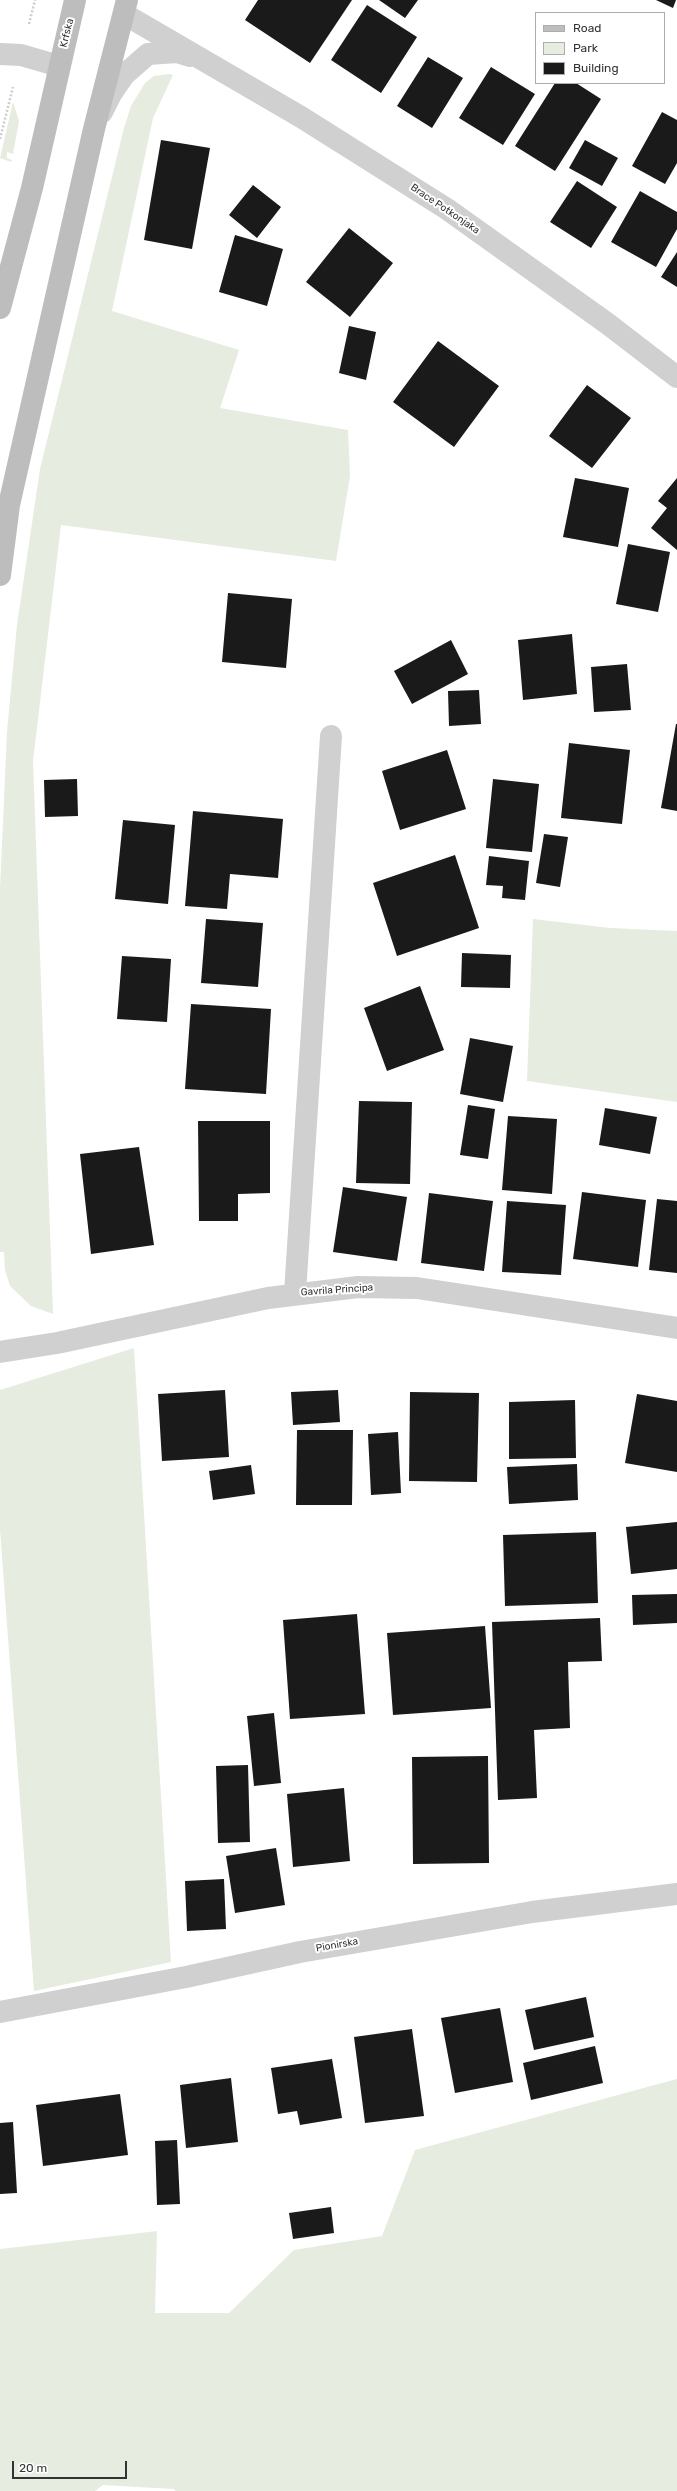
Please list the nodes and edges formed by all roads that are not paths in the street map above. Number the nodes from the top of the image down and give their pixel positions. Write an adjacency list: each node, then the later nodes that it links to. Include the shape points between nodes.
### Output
1 (75, 0): 5 (main road, Krfska)
2 (125, 7): 4 (street, Brace Potkonjaka); 6 (main road)
3 (0, 54): 5 (street, via 21,55)
4 (200, 59): 6 (street, Brace Potkonjaka, via 177,52 148,54 124,75 111,94); 8 (street, Brace Potkonjaka, via 300,117 447,209 608,324)
5 (59, 66): 7 (main road, Krfska, via 32,188)
6 (94, 129): 9 (main road, via 9,506)
7 (0, 308)
8 (677, 378)
9 (0, 575)
10 (331, 736): 11 (street)
11 (295, 1293): 12 (street, Gavrila Principa, via 358,1287 417,1288); 13 (street, Gavrila Principa, via 57,1343)
12 (677, 1328)
13 (0, 1352)
14 (677, 1894): 15 (street, Pionirska, via 532,1912 308,1950 186,1977)
15 (0, 2012)

